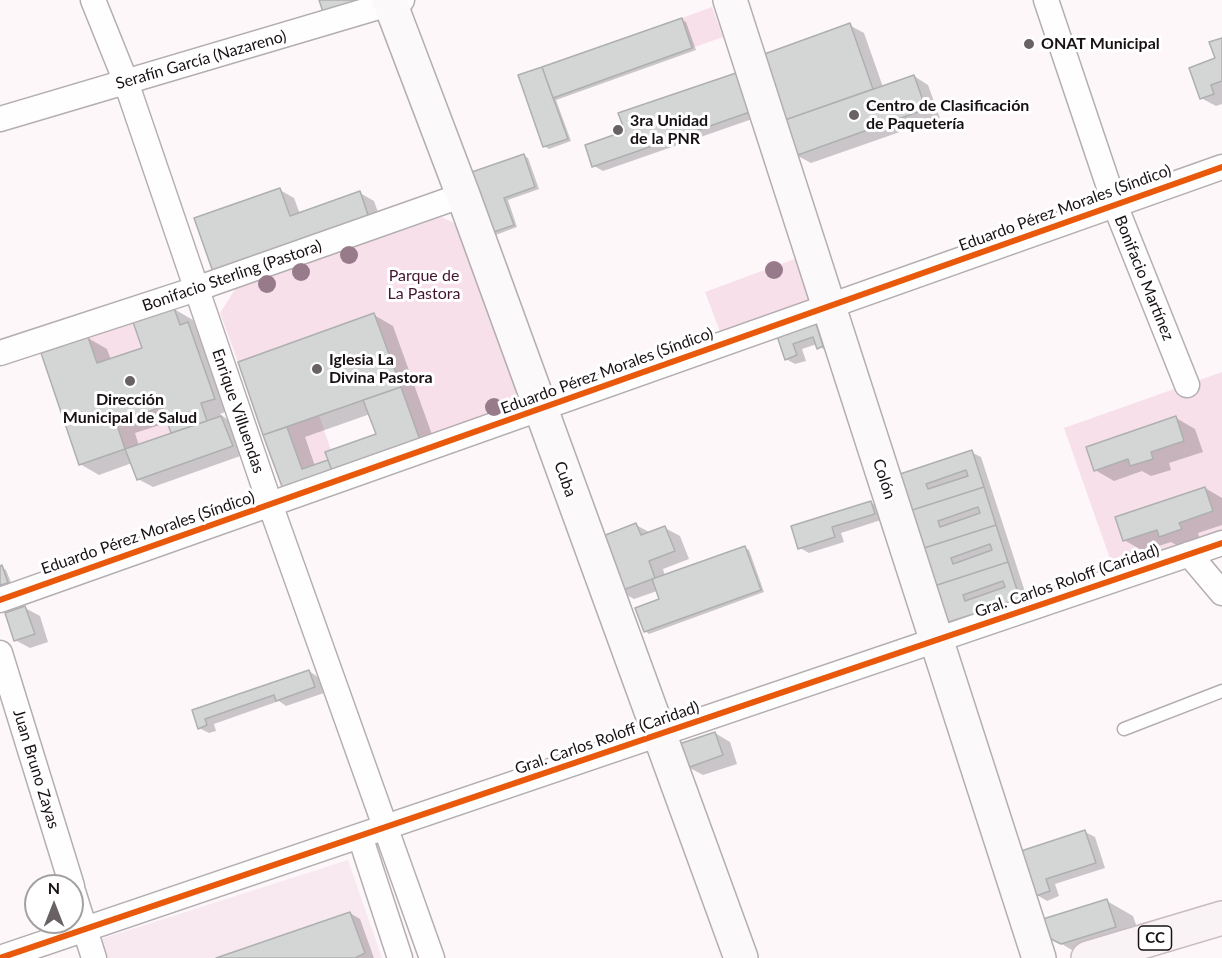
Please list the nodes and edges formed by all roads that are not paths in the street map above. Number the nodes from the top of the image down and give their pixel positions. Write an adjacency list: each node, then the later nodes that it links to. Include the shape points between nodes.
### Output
1 (93, 0): 5 (street, Enrique Villuendas)
2 (730, 0): 11 (street, Colón)
3 (1046, 0): 9 (street, Bonifacio Martínez)
4 (394, 1): 5 (street, Serafín García (Nazareno)); 8 (street, Cuba)
5 (126, 82): 6 (street, Serafín García (Nazareno)); 10 (street, Enrique Villuendas)
6 (0, 120)
7 (1222, 166): 9 (street, Eduardo Pérez Morales (Síndico))
8 (463, 195): 10 (street, Bonifacio Sterling (Pastora)); 14 (street, Cuba)
9 (1115, 205): 11 (street, Eduardo Pérez Morales (Síndico)); 13 (street, Bonifacio Martínez)
10 (196, 289): 12 (street, Bonifacio Sterling (Pastora)); 15 (street, Enrique Villuendas)
11 (828, 306): 14 (street, Eduardo Pérez Morales (Síndico)); 20 (street, Colón)
12 (0, 353)
13 (1187, 385)
14 (539, 409): 15 (street, Eduardo Pérez Morales (Síndico)); 24 (street, Cuba)
15 (270, 504): 19 (street, Eduardo Pérez Morales (Síndico)); 25 (street, Enrique Villuendas)
16 (1222, 543): 17 (street, Gral. Carlos Roloff (Caridad))
17 (1189, 554): 18 (street); 20 (street, Gral. Carlos Roloff (Caridad))
18 (1222, 592)
19 (0, 600)
20 (936, 640): 24 (street, Gral. Carlos Roloff (Caridad)); 36 (street, Colón)
21 (0, 653): 27 (street, Juan Bruno Zayas)
22 (1222, 691): 23 (lane)
23 (1124, 729)
24 (659, 734): 25 (street, Gral. Carlos Roloff (Caridad)); 35 (street, Cuba)
25 (386, 827): 26 (street, Gral. Carlos Roloff (Caridad)); 34 (street, Enrique Villuendas)
26 (360, 836): 30 (street, Gral. Carlos Roloff (Caridad)); 33 (street)
27 (68, 874)
28 (1222, 918): 37 (main road, CC)
29 (84, 926): 30 (street, Juan Bruno Zayas)
30 (85, 929): 31 (street, Gral. Carlos Roloff (Caridad)); 32 (street, Juan Bruno Zayas)
31 (0, 958)
32 (94, 958)
33 (400, 958)
34 (432, 958)
35 (741, 958)
36 (1039, 958)
37 (1088, 958)

